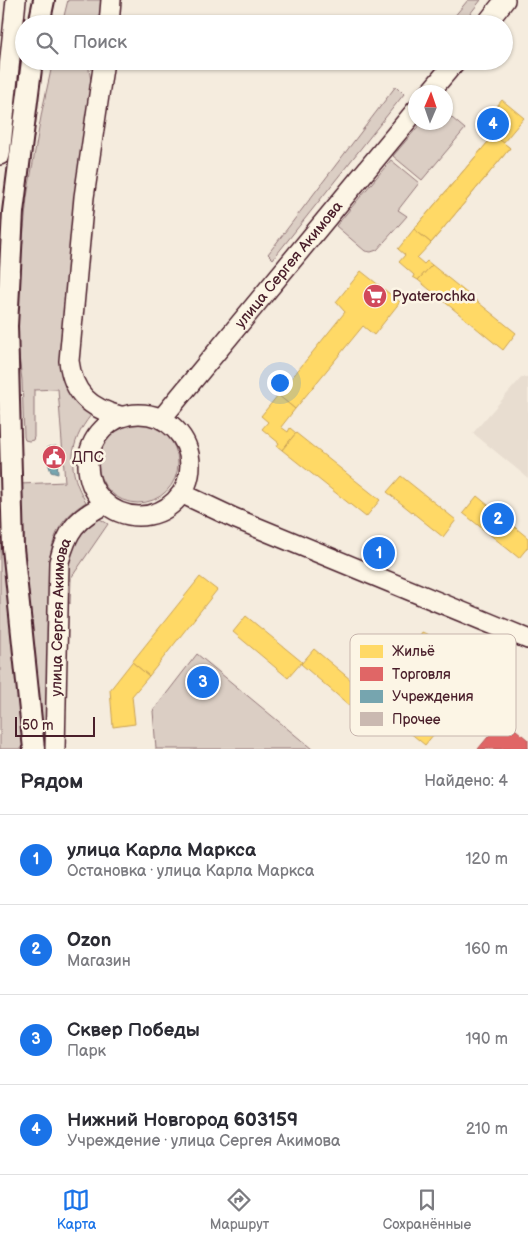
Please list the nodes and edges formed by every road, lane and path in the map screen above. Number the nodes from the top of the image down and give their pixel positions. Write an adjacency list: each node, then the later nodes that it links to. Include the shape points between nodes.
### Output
1 (16, 0): 13 (street)
2 (44, 0): 5 (main road)
3 (111, 0): 6 (street)
4 (505, 0): 7 (street)
5 (41, 15)
6 (110, 15)
7 (493, 15)
8 (31, 70): 16 (main road, via 13,212 6,326)
9 (103, 70): 14 (street, via 84,197 69,360 73,381 84,397 102,411)
10 (448, 70): 11 (street)
11 (436, 85)
12 (408, 120): 15 (street, улица Сергея Акимова)
13 (0, 155)
14 (120, 416): 15 (street, via 146,413); 19 (street, via 100,431 88,461 90,478)
15 (162, 418): 18 (street, via 186,443 189,477)
16 (10, 454): 17 (main road); 23 (main road, via 13,548)
17 (0, 477)
18 (183, 494): 19 (street, via 156,513 140,516 123,513); 21 (street)
19 (106, 504): 24 (street, улица Сергея Акимова, via 76,523 68,533 59,562)
20 (516, 634): 22 (street)
21 (516, 634)
22 (528, 639)
23 (34, 749)
24 (55, 749)

